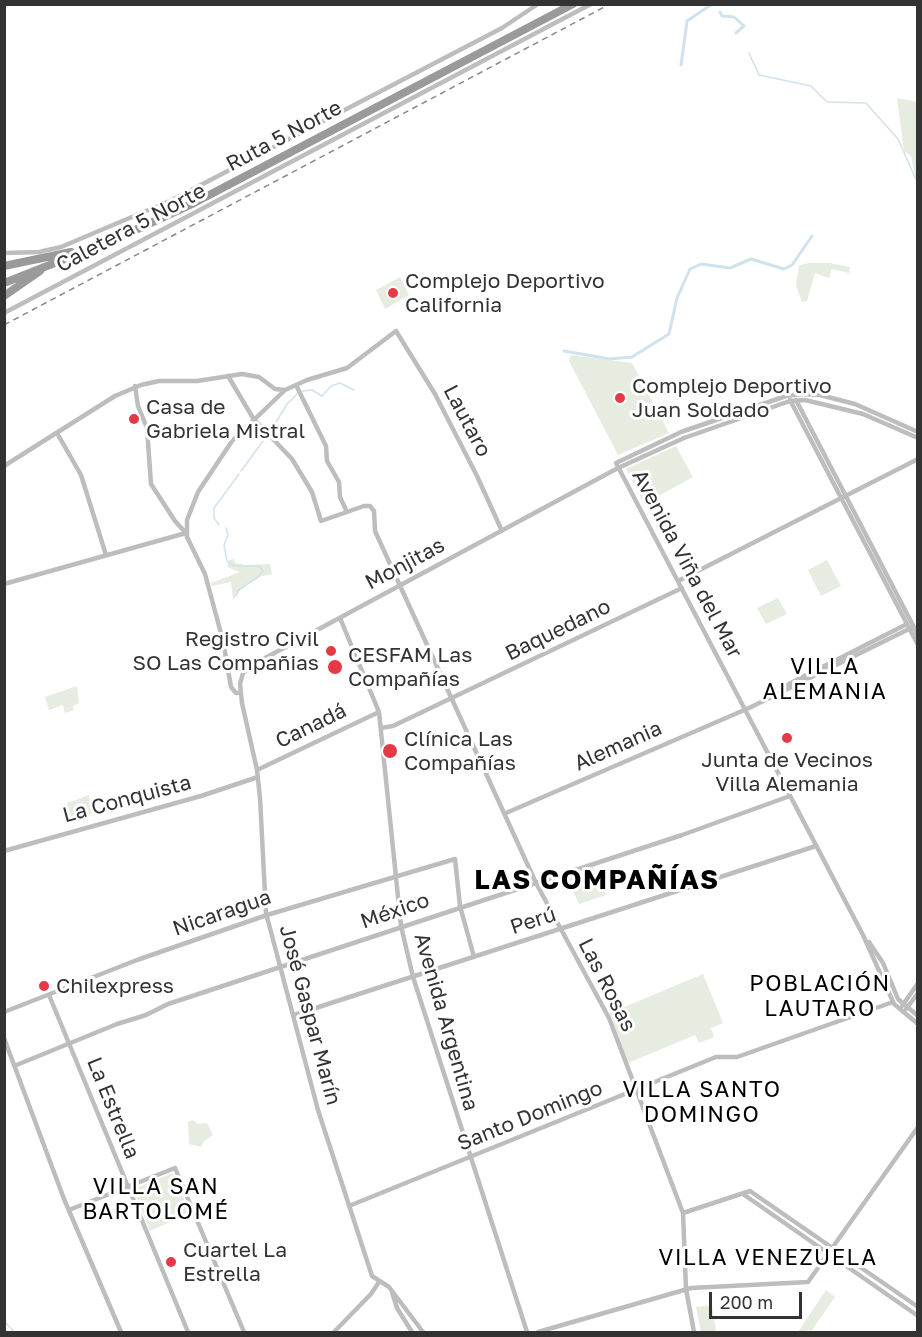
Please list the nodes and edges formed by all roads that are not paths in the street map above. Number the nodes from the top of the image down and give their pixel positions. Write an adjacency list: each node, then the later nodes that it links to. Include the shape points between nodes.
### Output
1 (538, 4): 6 (street, Caletera 5 Norte, via 502,28 172,200 62,247)
2 (563, 4): 5 (highway, Ruta 5 Norte, via 205,193)
3 (573, 4): 7 (highway, Ruta 5 Norte, via 207,197)
4 (591, 4): 12 (street, Caletera 5 Norte)
5 (70, 252): 8 (highway); 9 (highway, Ruta 5 Norte)
6 (4, 253)
7 (60, 260): 10 (highway, Ruta 5 Norte); 11 (highway)
8 (4, 266)
9 (4, 278)
10 (4, 283)
11 (4, 296)
12 (4, 313)
13 (228, 376): 15 (street); 16 (street, via 255,376); 20 (street)
14 (296, 385): 17 (street); 29 (street, via 326,446 327,461 339,482); 30 (street, Lautaro, via 347,369 396,331 435,394)
15 (135, 386): 22 (street); 31 (street, via 147,428 151,484)
16 (275, 389): 17 (street); 18 (street)
17 (285, 390): 18 (street)
18 (276, 399): 20 (street)
19 (793, 399): 21 (street, via 814,394 843,400); 23 (street, via 837,405); 26 (street); 26 (street, via 786,396 681,432); 27 (street); 28 (street)
20 (253, 418): 29 (street, via 292,459 312,492 321,521); 31 (street, via 232,441 198,492)
21 (918, 432)
22 (57, 433): 25 (street); 32 (street, via 81,475)
23 (918, 438)
24 (918, 459): 27 (street)
25 (6, 465)
26 (617, 465): 30 (street, Monjitas); 33 (street, Avenida Viña del Mar)
27 (846, 495): 28 (street); 38 (street)
28 (840, 499): 33 (street); 38 (street)
29 (347, 512): 35 (street, Las Rosas, via 368,505 376,515 375,531)
30 (502, 531): 35 (street, Monjitas)
31 (186, 533): 32 (street); 41 (street, via 204,570 232,690)
32 (106, 555): 34 (street)
33 (678, 581): 36 (street, Avenida Viña del Mar)
34 (4, 584)
35 (400, 585): 37 (street, Monjitas); 42 (street, Las Rosas)
36 (682, 588): 42 (street, Baquedano); 43 (street, Avenida Viña del Mar)
37 (340, 618): 41 (street, Monjitas, via 247,668 241,677); 45 (street, Avenida Argentina)
38 (909, 625): 39 (street); 40 (street); 43 (street, Alemania)
39 (918, 635)
40 (918, 645)
41 (241, 693): 44 (street, Monjitas)
42 (452, 699): 46 (street, Baquedano); 50 (street, Las Rosas)
43 (745, 709): 49 (street, Avenida Viña del Mar); 50 (street, Alemania)
44 (243, 711): 47 (street, José Gaspar Marín)
45 (379, 712): 46 (street, Avenida Argentina); 47 (street, Canadá)
46 (381, 728): 53 (street, Avenida Argentina)
47 (257, 770): 48 (street, José Gaspar Marín)
48 (258, 777): 52 (street, La Conquista); 56 (street, José Gaspar Marín)
49 (790, 796): 51 (street, Avenida Viña del Mar); 54 (street, México)
50 (506, 813): 54 (street, Las Rosas)
51 (816, 846): 58 (street, Perú); 59 (street, Avenida Viña del Mar)
52 (4, 850)
53 (396, 877): 55 (street, Nicaragua, via 455,859); 56 (street, Nicaragua); 57 (street, Avenida Argentina)
54 (536, 882): 55 (street, México); 58 (street, Las Rosas)
55 (460, 906): 57 (street, México); 60 (street)
56 (267, 915): 61 (street, José Gaspar Marín); 65 (street, Nicaragua)
57 (401, 926): 61 (street, México); 62 (street, Avenida Argentina)
58 (559, 930): 60 (street, Perú); 76 (street, Las Rosas, via 609,1018)
59 (875, 954): 66 (street, Avenida Viña del Mar); 67 (street, Avenida Viña del Mar)
60 (474, 957): 62 (street, Perú)
61 (281, 966): 70 (street, José Gaspar Marín); 74 (street, México, via 168,1004)
62 (413, 977): 70 (street, Perú); 78 (street, Avenida Argentina)
63 (918, 983): 67 (street)
64 (918, 993): 67 (street)
65 (50, 995): 68 (street, Nicaragua); 74 (street, La Estrella)
66 (893, 1002): 69 (street, Avenida Viña del Mar); 76 (street, Santo Domingo, via 737,1058 716,1057)
67 (905, 1006): 69 (street); 71 (street, Avenida Viña del Mar)
68 (4, 1012)
69 (901, 1012): 72 (street, Avenida Viña del Mar)
70 (294, 1015): 81 (street, José Gaspar Marín, via 318,1110)
71 (918, 1016)
72 (918, 1024)
73 (4, 1038): 75 (street)
74 (70, 1044): 75 (street, México); 79 (street, La Estrella)
75 (14, 1066): 82 (street)
76 (636, 1090): 78 (street, Santo Domingo); 83 (street, Las Rosas)
77 (918, 1127): 84 (street)
78 (470, 1158): 81 (street, Santo Domingo); 95 (street, Avenida Argentina)
79 (128, 1187): 82 (street); 90 (street, La Estrella); 91 (street, via 175,1168)
80 (743, 1194): 83 (street); 84 (street); 84 (street, via 750,1191)
81 (349, 1206): 85 (street, José Gaspar Marín, via 371,1274)
82 (69, 1210): 89 (street)
83 (683, 1213): 87 (street, Las Rosas)
84 (830, 1251): 87 (street, via 807,1282); 88 (street)
85 (379, 1282): 86 (street); 92 (street)
86 (391, 1289): 93 (street); 94 (street)
87 (686, 1289): 96 (street); 97 (street, Las Rosas)
88 (917, 1312)
89 (121, 1332)
90 (188, 1332)
91 (244, 1332)
92 (334, 1332)
93 (412, 1332)
94 (423, 1332)
95 (527, 1332)
96 (538, 1332)
97 (694, 1332)

